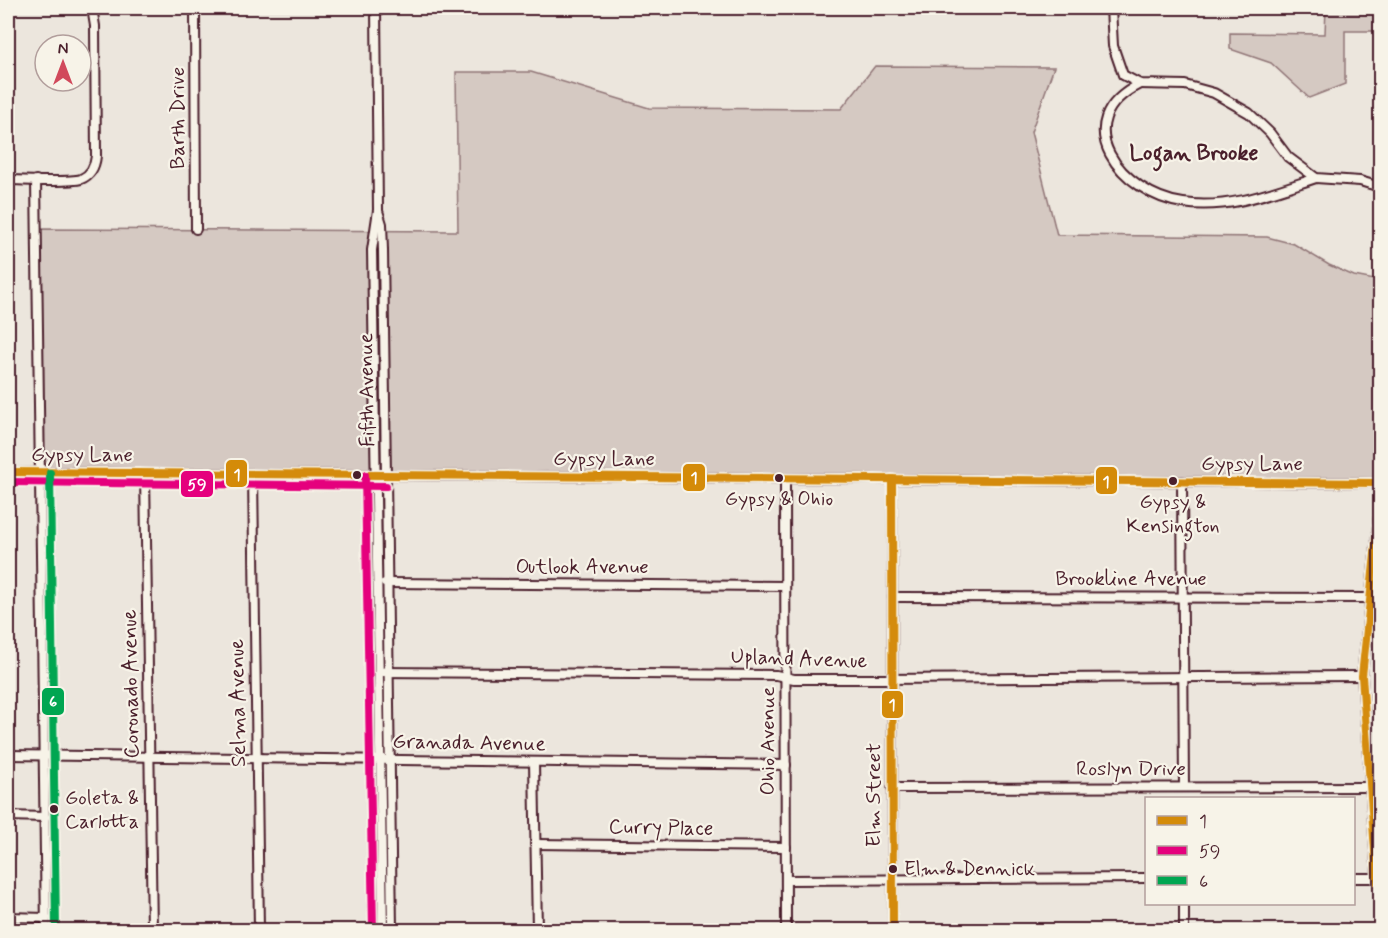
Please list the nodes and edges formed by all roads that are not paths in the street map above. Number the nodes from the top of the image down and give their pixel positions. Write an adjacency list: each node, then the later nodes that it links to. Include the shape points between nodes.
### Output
1 (92, 8): 11 (street, via 96,37 94,166 82,179)
2 (195, 8): 15 (street, Barth Drive)
3 (376, 8): 14 (street, Fifth Avenue)
4 (1111, 8): 5 (street, via 1113,46)
5 (1123, 75): 6 (street); 7 (street)
6 (1140, 84): 7 (street); 8 (street, via 1185,85 1225,97 1257,119)
7 (1120, 95): 12 (street, via 1105,119 1104,141 1115,164 1150,193 1178,203 1211,205 1248,200)
8 (1300, 167): 9 (street); 12 (street)
9 (1316, 178): 12 (street); 13 (street, via 1360,181)
10 (8, 180): 11 (street)
11 (36, 180): 17 (street)
12 (1294, 185)
13 (1380, 187)
14 (378, 210): 20 (street, Fifth Avenue, via 372,250); 21 (street, Fifth Avenue, via 383,250)
15 (195, 229)
16 (8, 472): 17 (street, Gypsy Lane)
17 (40, 473): 18 (street, Gypsy Lane); 42 (street)
18 (146, 474): 19 (street, Gypsy Lane); 43 (street, Coronado Avenue)
19 (253, 474): 20 (street, Gypsy Lane); 44 (street, Selma Avenue)
20 (375, 476): 21 (street, Gypsy Lane); 27 (street, Fifth Avenue)
21 (386, 476): 22 (street, Gypsy Lane); 28 (street, Fifth Avenue)
22 (785, 478): 23 (street, Gypsy Lane); 29 (street, Ohio Avenue)
23 (892, 479): 24 (street, Gypsy Lane); 30 (street, Elm Street)
24 (1182, 482): 25 (street, Gypsy Lane); 31 (street)
25 (1380, 483)
26 (1380, 507): 32 (street)
27 (378, 583): 28 (street, Outlook Avenue); 35 (street, Fifth Avenue)
28 (388, 584): 29 (street, Outlook Avenue); 36 (street, Fifth Avenue)
29 (785, 586): 38 (street, Ohio Avenue)
30 (892, 597): 31 (street, Brookline Avenue); 40 (street, Elm Street)
31 (1183, 597): 32 (street, Brookline Avenue); 39 (street)
32 (1371, 598): 33 (street)
33 (1367, 630): 34 (street); 37 (street)
34 (1380, 631)
35 (379, 672): 36 (street, Upland Avenue); 45 (street, Fifth Avenue)
36 (389, 672): 38 (street, Upland Avenue); 46 (street, Fifth Avenue)
37 (1362, 676): 39 (street, Upland Avenue); 50 (street)
38 (786, 677): 40 (street, Upland Avenue); 48 (street, Ohio Avenue)
39 (1183, 678): 40 (street, Upland Avenue); 49 (street)
40 (892, 680): 51 (street, Elm Street)
41 (8, 755): 42 (street, Granada Avenue)
42 (44, 755): 43 (street, Granada Avenue); 53 (street)
43 (150, 757): 44 (street, Granada Avenue); 66 (street, Coronado Avenue)
44 (257, 758): 45 (street, Granada Avenue); 67 (street, Selma Avenue)
45 (380, 759): 46 (street, Granada Avenue); 68 (street, Fifth Avenue)
46 (390, 760): 47 (street, Granada Avenue); 69 (street, Fifth Avenue)
47 (534, 762): 48 (street, Granada Avenue); 54 (street)
48 (786, 765): 55 (street, Ohio Avenue)
49 (1184, 787): 50 (street, Roslyn Drive); 51 (street, Roslyn Drive)
50 (1370, 787): 56 (street)
51 (892, 788): 59 (street, Elm Street)
52 (8, 816): 53 (street)
53 (45, 817): 64 (street)
54 (536, 844): 55 (street, Curry Place); 70 (street)
55 (786, 848): 60 (street, Ohio Avenue)
56 (1378, 872): 58 (street); 61 (street)
57 (1145, 878): 59 (street)
58 (1355, 878)
59 (892, 879): 60 (street); 72 (street, Elm Street)
60 (786, 880): 71 (street, Ohio Avenue)
61 (1380, 895)
62 (1184, 905): 73 (street)
63 (8, 917): 64 (street)
64 (46, 918): 65 (street)
65 (46, 930)
66 (152, 930)
67 (259, 930)
68 (382, 930)
69 (392, 930)
70 (537, 930)
71 (786, 930)
72 (892, 930)
73 (1184, 930)

